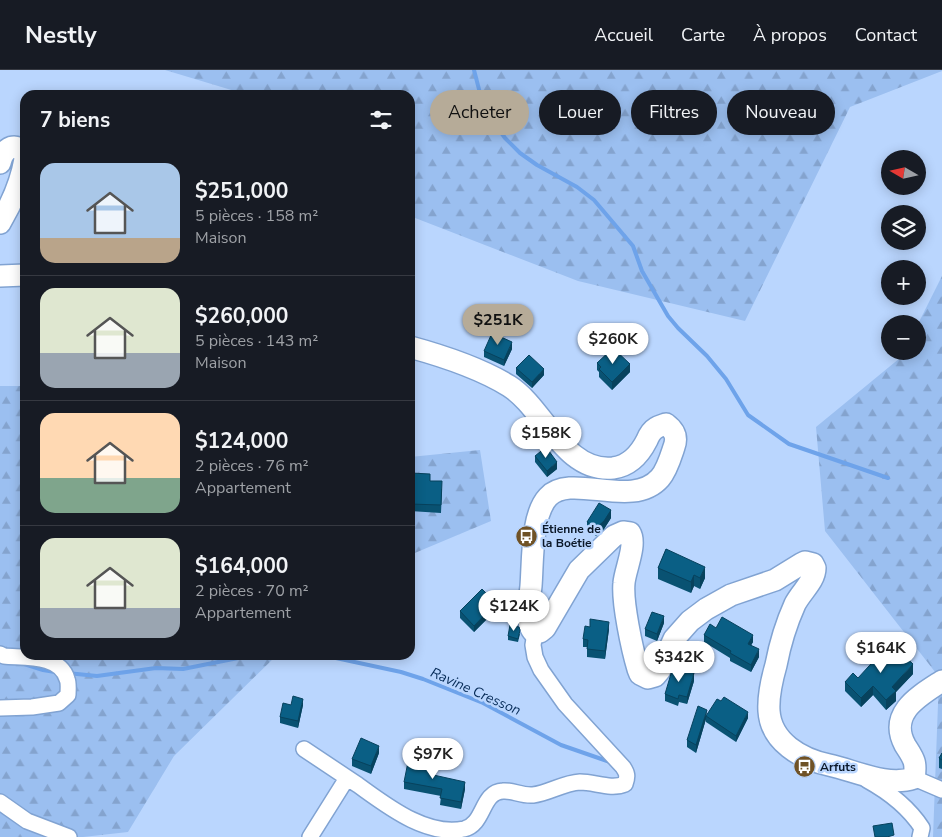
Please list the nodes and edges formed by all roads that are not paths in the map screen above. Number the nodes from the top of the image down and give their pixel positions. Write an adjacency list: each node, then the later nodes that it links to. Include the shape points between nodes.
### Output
1 (20, 148): 2 (main road, via 9,148)
2 (0, 163)
3 (20, 180): 4 (main road)
4 (0, 224)
5 (20, 275): 6 (main road)
6 (0, 276)
7 (415, 348): 8 (main road, via 510,386 563,445 587,463 614,468 624,465 641,450 657,427 666,424 673,429 676,444 660,477 649,487 637,491 571,488 556,491 548,497 536,524 529,609 529,626)
8 (535, 633): 15 (main road, via 545,628 579,570 622,532 630,533 633,540 624,584 625,606 638,669 648,678 660,670 674,639 706,609 809,562 815,572 797,599 783,632 769,712 781,740 799,755); 16 (street, via 533,645 541,670 565,704 623,767 627,773 625,784 566,784 546,792 521,796 502,791 495,793 486,803 475,824 452,830 423,825 392,810)
9 (0, 654): 10 (street)
10 (20, 658)
11 (46, 660): 13 (street, via 60,666 68,679 68,694 59,702)
12 (942, 681): 17 (main road, via 920,696 903,713 900,722 900,732 916,766)
13 (0, 708)
14 (304, 749): 16 (street)
15 (848, 770): 17 (main road, via 884,780); 22 (street, via 879,786 905,808 922,828)
16 (347, 778): 21 (street)
17 (914, 778): 18 (street)
18 (942, 790)
19 (0, 802): 20 (street, via 27,821)
20 (69, 837)
21 (310, 837)
22 (920, 837)

